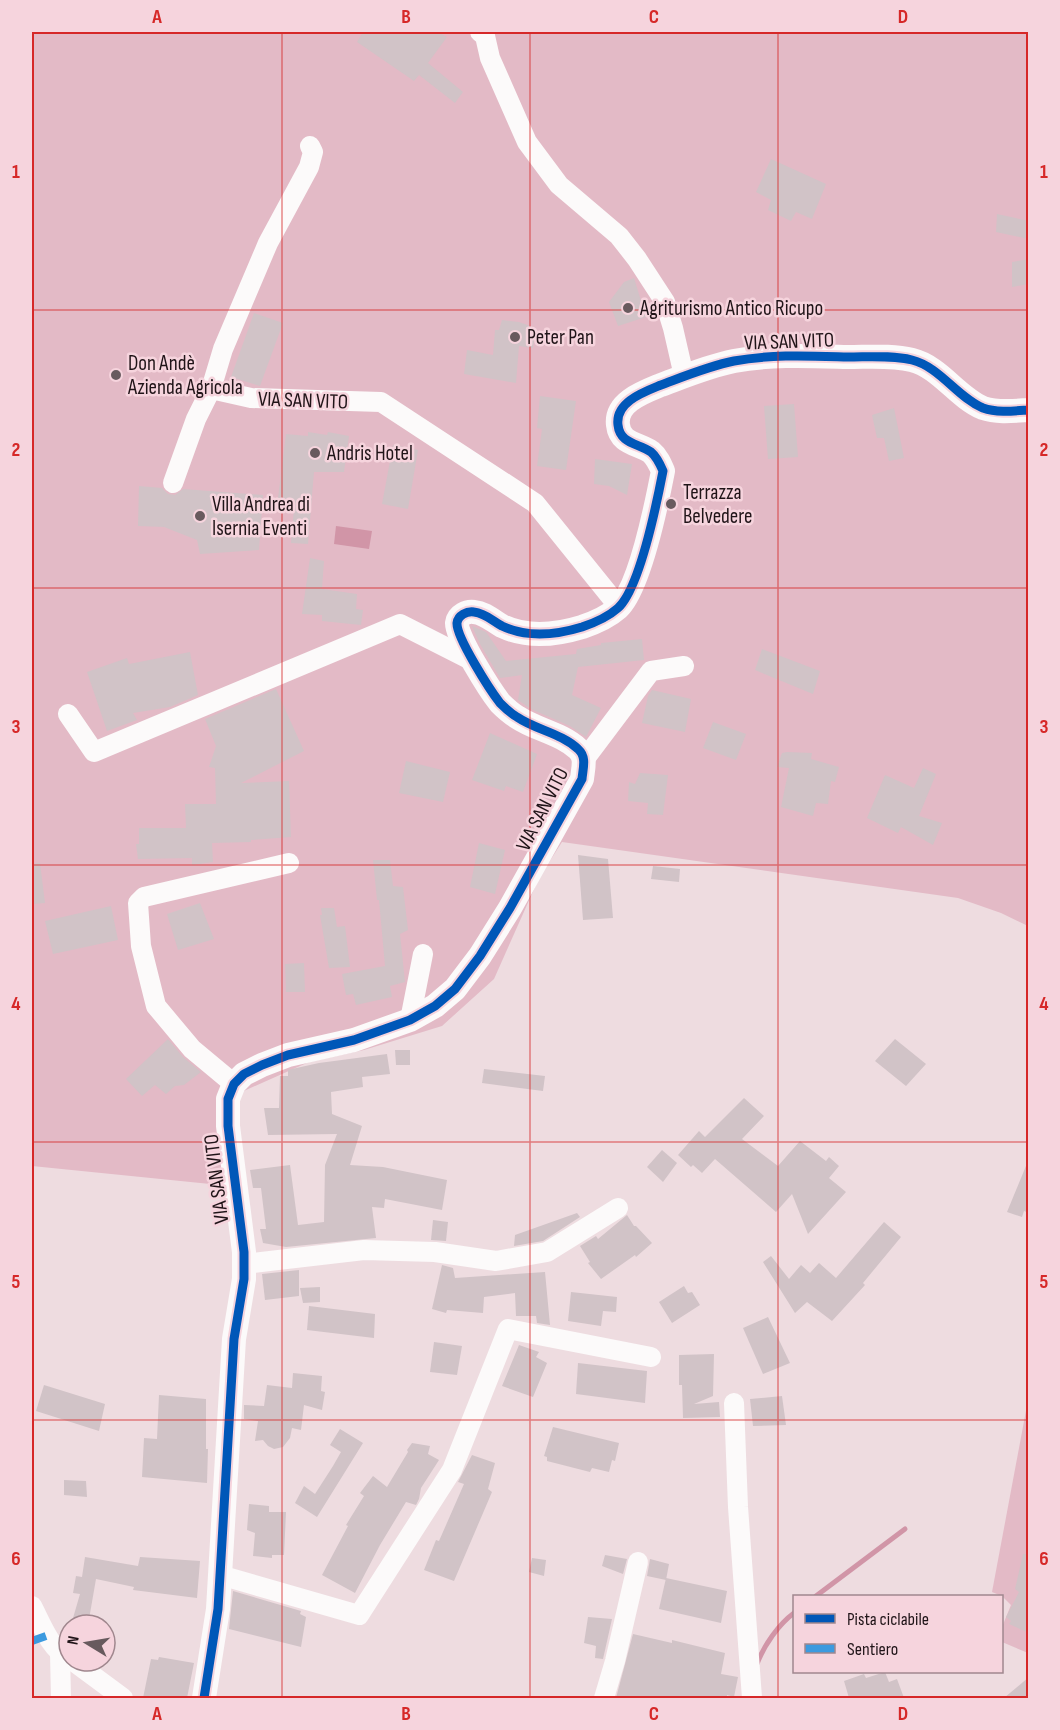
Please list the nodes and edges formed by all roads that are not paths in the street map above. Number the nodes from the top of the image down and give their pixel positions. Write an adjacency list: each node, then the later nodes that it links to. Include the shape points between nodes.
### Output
1 (480, 32): 3 (street, via 485,36 490,58 526,142 559,185 619,236 665,302)
2 (310, 146): 4 (street, via 313,152 309,167 268,243)
3 (684, 376): 5 (street, VIA SAN VITO, via 735,360 788,356 896,358 926,365 984,408); 7 (street, VIA SAN VITO, via 643,392 621,409 619,433 627,442 651,452 663,471 647,541 632,586)
4 (211, 390): 6 (street); 7 (street, VIA SAN VITO, via 251,398 381,402 535,502)
5 (1029, 410)
6 (173, 483)
7 (619, 607): 8 (street, VIA SAN VITO, via 583,627 530,634 516,632 486,615 466,612 457,623)
8 (473, 661): 10 (street, via 400,624 94,752); 11 (street, VIA SAN VITO, via 502,705 518,718 579,749)
9 (684, 666): 11 (street, via 651,671)
10 (68, 714)
11 (584, 760): 14 (street, VIA SAN VITO, via 582,778 480,957 456,989)
12 (289, 863): 15 (street, via 144,897 138,903 141,946 156,1006 192,1049)
13 (423, 954): 14 (street)
14 (410, 1020): 15 (street, VIA SAN VITO, via 354,1040 288,1055 244,1074)
15 (234, 1084): 17 (street, VIA SAN VITO, via 228,1099 228,1126)
16 (618, 1208): 17 (street, via 546,1251 496,1261 435,1252 364,1250)
17 (244, 1264): 21 (street, VIA SAN VITO, via 234,1339)
18 (651, 1357): 21 (street, via 508,1329 452,1470 359,1615)
19 (734, 1403): 26 (street)
20 (638, 1562): 30 (street)
21 (220, 1575): 29 (street, VIA SAN VITO)
22 (32, 1606): 23 (street, via 46,1636)
23 (57, 1648)
24 (65, 1673): 27 (street)
25 (88, 1673): 28 (street)
26 (752, 1694)
27 (61, 1698)
28 (123, 1698)
29 (204, 1698)
30 (604, 1698)

